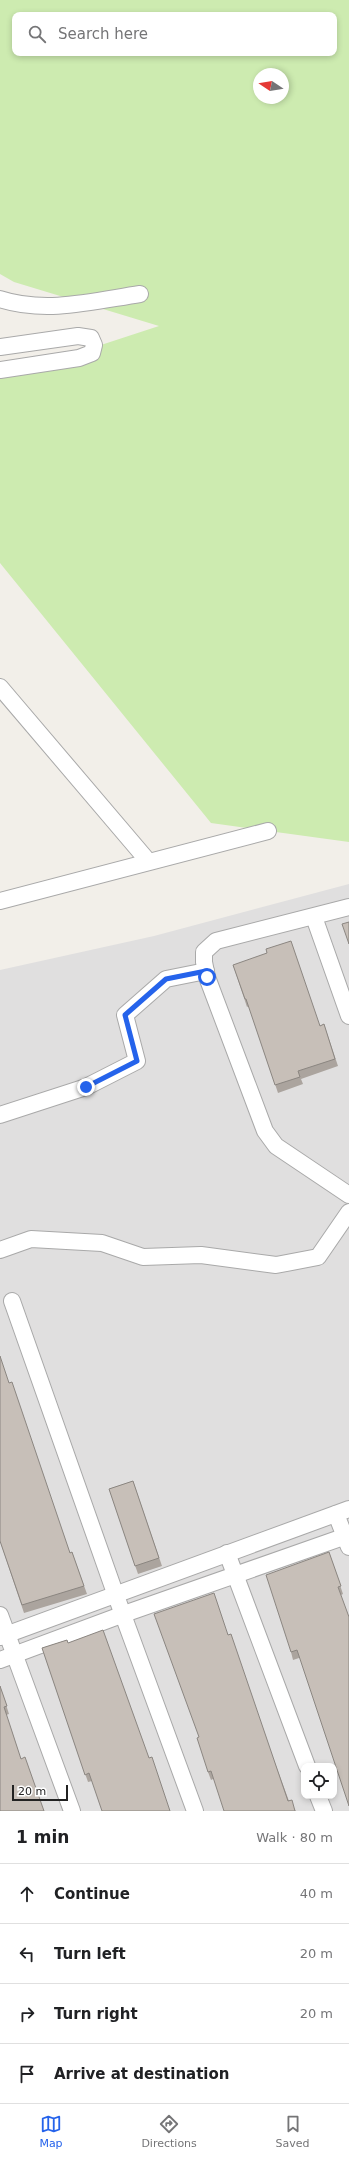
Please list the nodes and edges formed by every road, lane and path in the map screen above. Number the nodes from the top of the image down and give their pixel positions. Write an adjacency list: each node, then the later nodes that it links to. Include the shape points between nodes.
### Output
1 (140, 294): 2 (street, via 55,306 13,303)
2 (0, 299)
3 (0, 347): 4 (street, via 78,336 91,338 94,345 92,353 79,358)
4 (0, 370)
5 (0, 687): 7 (street)
6 (268, 831): 7 (street)
7 (148, 861): 8 (street)
8 (0, 901)
9 (349, 907): 10 (street)
10 (314, 917): 11 (street, via 216,941 204,952); 12 (street)
11 (206, 971): 13 (street, via 166,979 125,1015 137,1061 86,1087); 14 (street, via 265,1131 276,1146)
12 (349, 1016)
13 (0, 1115)
14 (349, 1195)
15 (349, 1212): 16 (street, via 318,1257 276,1265 201,1255 143,1257 102,1243 52,1240 30,1239)
16 (0, 1250)
17 (12, 1301): 22 (street)
18 (342, 1511): 19 (street); 20 (street)
19 (348, 1539): 21 (street)
20 (227, 1553): 21 (street); 22 (street)
21 (235, 1576): 23 (street); 27 (street)
22 (115, 1593): 23 (street); 25 (street)
23 (124, 1614): 26 (street); 30 (street)
24 (0, 1615): 25 (street)
25 (4, 1636): 26 (street)
26 (7, 1658): 29 (street)
27 (306, 1763)
28 (319, 1799): 31 (street)
29 (72, 1811)
30 (195, 1811)
31 (324, 1811)

